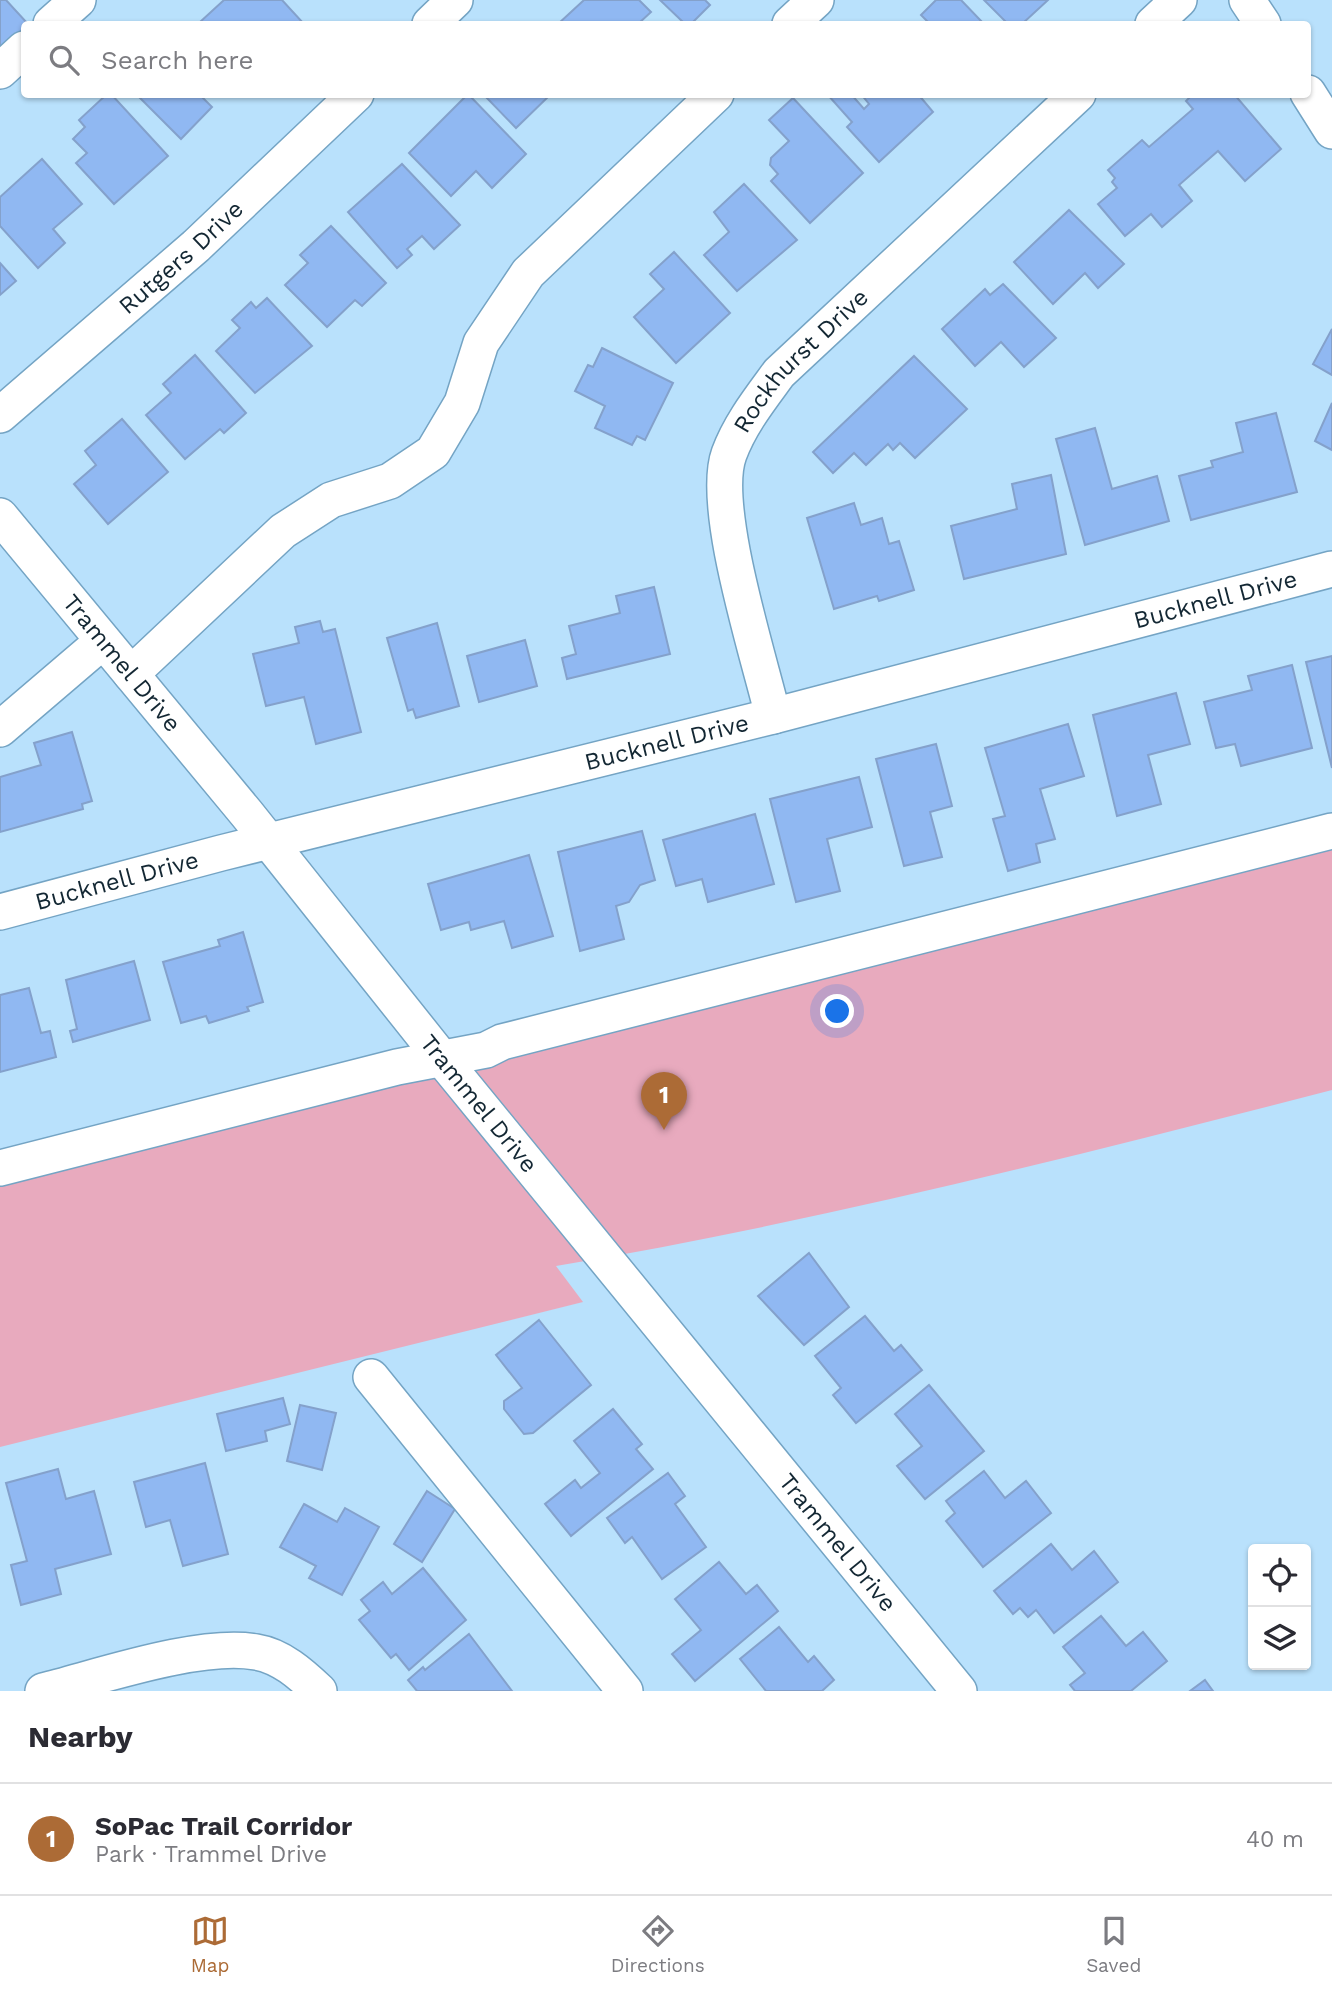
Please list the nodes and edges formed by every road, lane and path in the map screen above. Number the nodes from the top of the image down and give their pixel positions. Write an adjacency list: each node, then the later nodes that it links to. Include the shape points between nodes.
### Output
1 (78, 0): 6 (street)
2 (455, 0): 7 (street)
3 (816, 0): 8 (street)
4 (1179, 0): 9 (street)
5 (1247, 0): 10 (street)
6 (54, 21)
7 (433, 21)
8 (793, 21)
9 (1156, 21)
10 (1261, 21)
11 (21, 52): 12 (street)
12 (0, 71)
13 (352, 98): 18 (street, Rutgers Drive, via 196,246)
14 (712, 98): 22 (street, via 528,273 481,343 462,403 433,452 390,481 331,500 283,531)
15 (1074, 98): 23 (street, Rockhurst Drive, via 779,373 744,421 728,457 726,521)
16 (1310, 98): 17 (street)
17 (1332, 131)
18 (0, 415)
19 (0, 516): 21 (street, Trammel Drive)
20 (1332, 569): 23 (street, Bucknell Drive)
21 (103, 641): 22 (street, Trammel Drive); 24 (street)
22 (131, 674): 26 (street, Trammel Drive)
23 (773, 716): 26 (street, Bucknell Drive)
24 (0, 729)
25 (1332, 831): 28 (street)
26 (268, 841): 27 (street, Bucknell Drive); 28 (street, Trammel Drive)
27 (0, 912)
28 (443, 1060): 29 (street, via 397,1067); 34 (street, Trammel Drive)
29 (0, 1168)
30 (371, 1377): 33 (street)
31 (45, 1691): 32 (street, via 217,1652 256,1652 286,1663)
32 (319, 1691)
33 (625, 1691)
34 (959, 1691)

